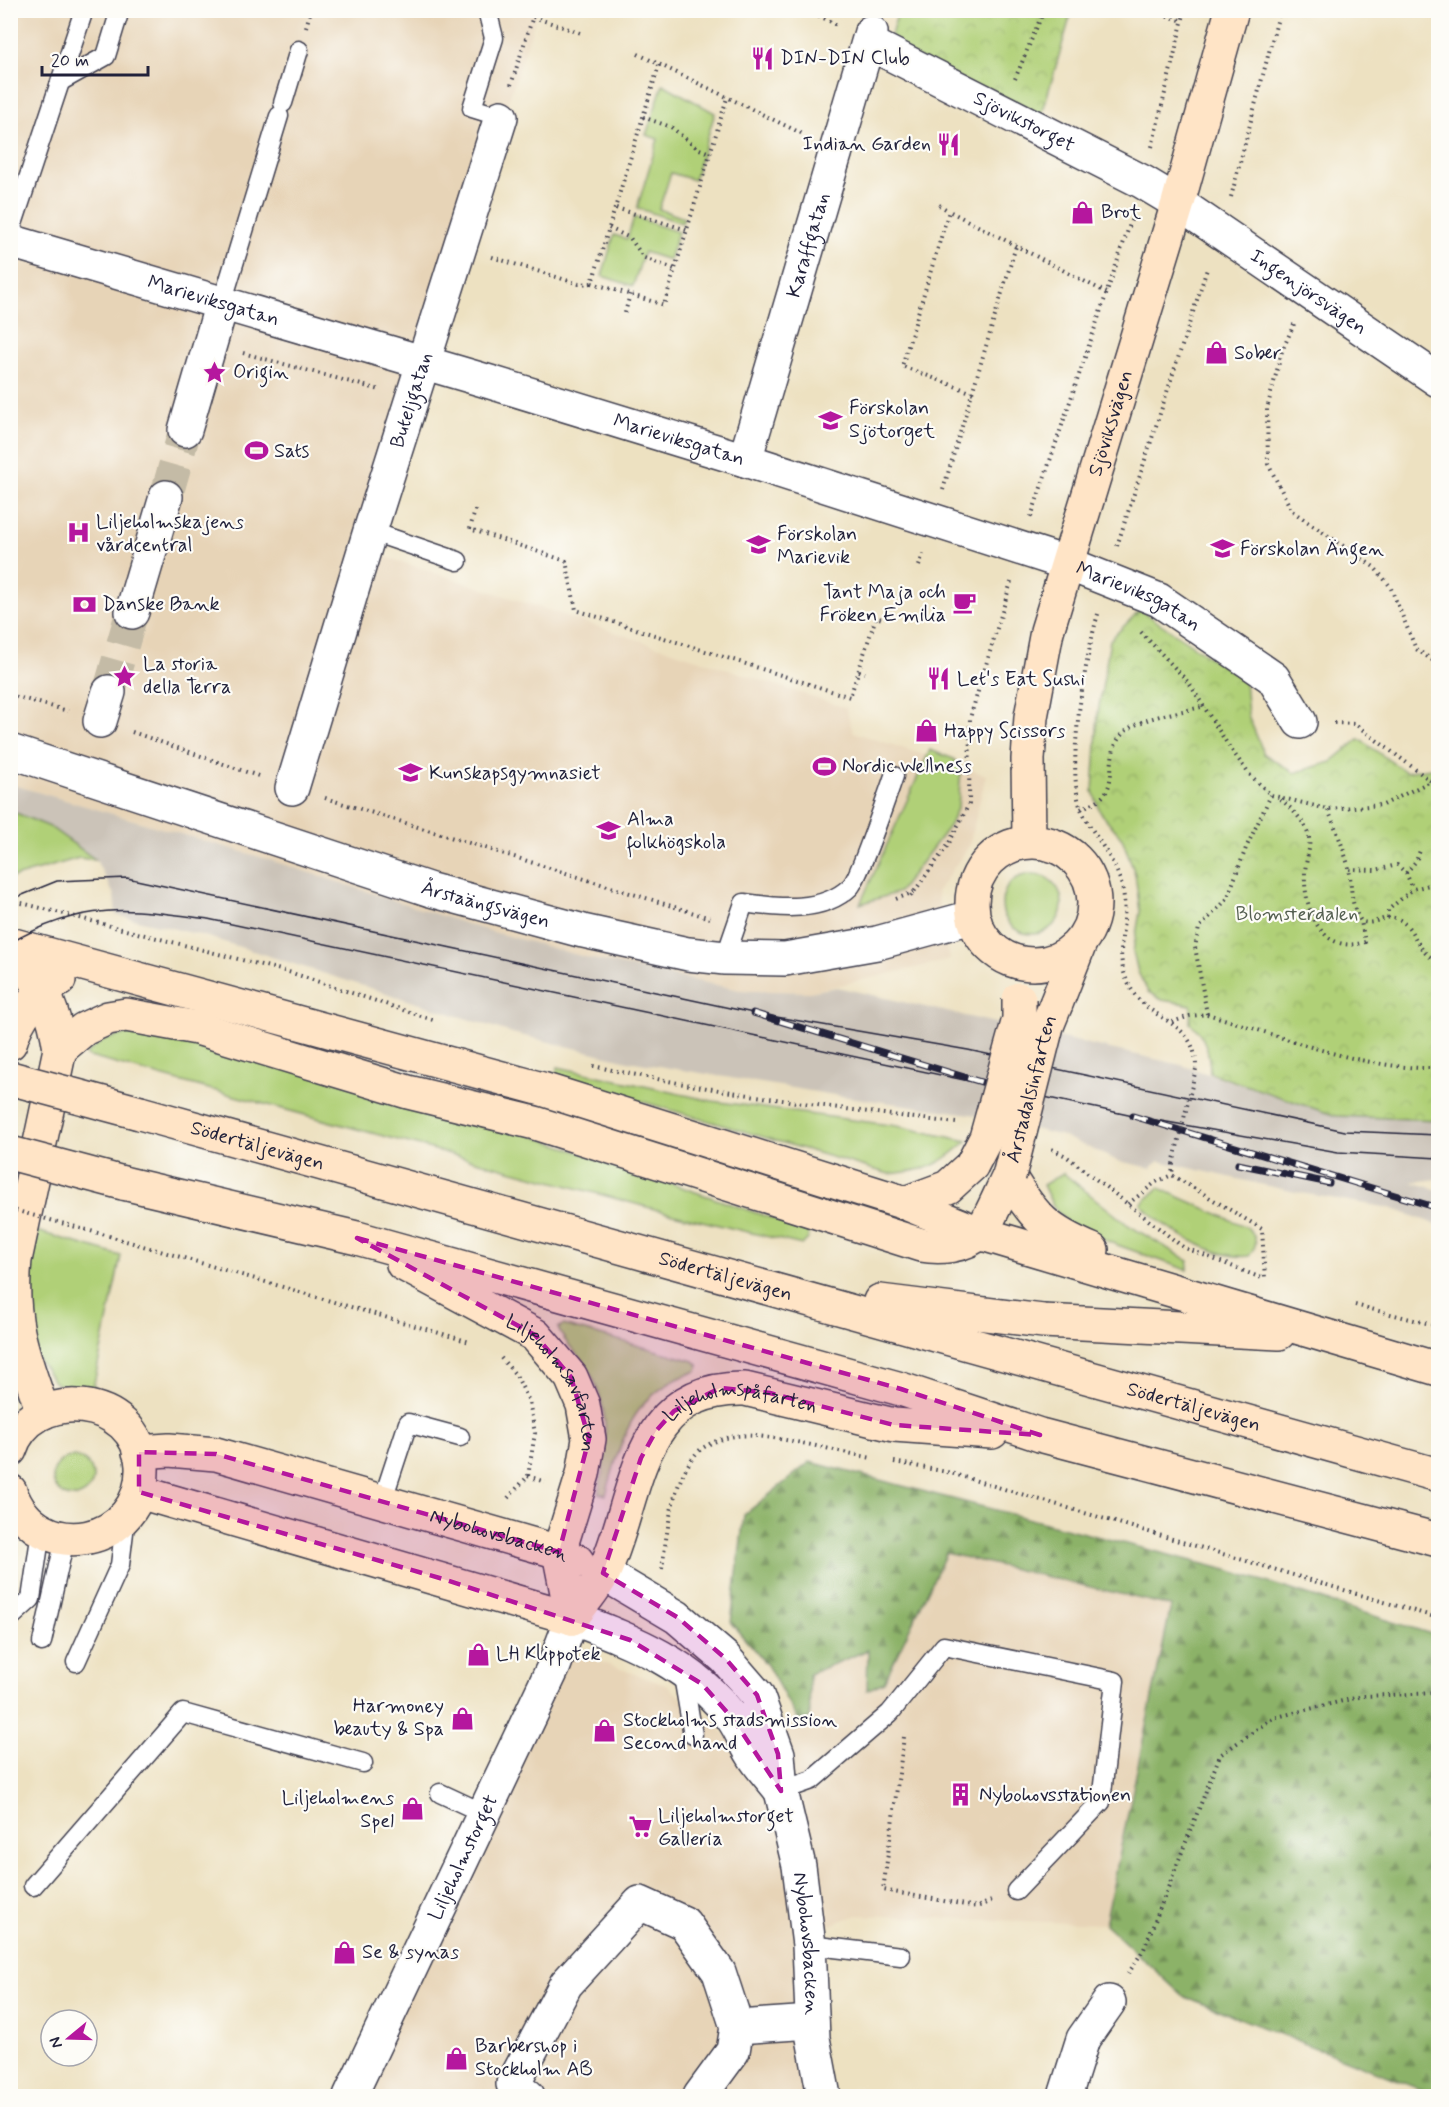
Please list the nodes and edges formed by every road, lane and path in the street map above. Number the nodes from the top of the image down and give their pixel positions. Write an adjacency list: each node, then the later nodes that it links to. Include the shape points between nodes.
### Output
1 (84, 10): 17 (lane)
2 (120, 10): 17 (lane, via 106,56)
3 (488, 10): 20 (lane, via 494,38 472,108)
4 (535, 10): 10 (path)
5 (1044, 10): 18 (path)
6 (1150, 10): 11 (path)
7 (1185, 10): 11 (path)
8 (1232, 10): 26 (street, Sjöviksvägen)
9 (1280, 10): 25 (path)
10 (533, 16): 12 (path); 20 (path)
11 (1183, 21): 24 (path)
12 (581, 33)
13 (870, 38): 24 (street, Sjövikstorget); 50 (street, Karaffgatan)
14 (299, 50): 41 (lane)
15 (638, 54): 16 (path)
16 (659, 64): 19 (path); 21 (path)
17 (63, 80): 32 (lane)
18 (1014, 84)
19 (727, 98): 22 (path); 23 (path)
20 (501, 117): 45 (street, Buteljgatan)
21 (643, 117): 23 (path, via 671,127 697,148); 28 (path)
22 (802, 134)
23 (710, 153): 31 (path)
24 (1143, 182): 26 (street, Sjövikstorget); 39 (path)
25 (1230, 198)
26 (1178, 202): 46 (street, Ingenjörsvägen); 58 (street, Sjöviksvägen)
27 (939, 205): 29 (path)
28 (615, 208): 30 (path); 31 (path)
29 (949, 211): 34 (path); 48 (path, via 902,366)
30 (609, 228): 37 (path, via 630,238 644,258); 38 (path)
31 (687, 230): 37 (path)
32 (10, 233)
33 (10, 241): 41 (street, Marieviksgatan)
34 (1016, 246): 39 (path); 48 (path)
35 (508, 262): 38 (path, via 579,284)
36 (1207, 269): 60 (path)
37 (675, 270): 40 (path, via 664,304)
38 (592, 282): 40 (path)
39 (1107, 293): 55 (path)
40 (630, 294): 42 (path)
41 (222, 303): 44 (street); 45 (street, Marieviksgatan)
42 (625, 313)
43 (1294, 324): 64 (path, via 1282,351 1267,409 1268,464 1292,511 1374,567 1390,586 1416,649)
44 (210, 344): 47 (path); 49 (street)
45 (423, 362): 50 (street, Marieviksgatan); 54 (street, Buteljgatan)
46 (1438, 380)
47 (384, 391)
48 (973, 393): 51 (path)
49 (185, 430)
50 (745, 460): 55 (street, Marieviksgatan)
51 (946, 482)
52 (166, 497): 61 (street)
53 (475, 510): 65 (path, via 470,529 566,561 576,610 850,697)
54 (370, 531): 57 (lane); 73 (street, Buteljgatan)
55 (1020, 549): 58 (street, Marieviksgatan); 85 (path, via 970,718 969,804 948,845)
56 (923, 554): 59 (path)
57 (458, 561)
58 (1066, 563): 60 (street, Marieviksgatan); 78 (street, Sjöviksvägen, via 1047,631 1031,717)
59 (919, 566)
60 (1107, 580): 68 (street, Marieviksgatan, via 1159,600 1273,678); 76 (path, via 1089,643 1079,713 1075,781)
61 (132, 612)
62 (882, 619): 65 (path, via 876,617)
63 (1138, 630): 67 (path, via 1172,662)
64 (1438, 664)
65 (859, 670): 66 (path)
66 (865, 673)
67 (1205, 706): 74 (path, via 1249,774); 76 (path, via 1140,722 1125,732 1110,756 1105,794)
68 (1300, 722): 72 (path, via 1355,724)
69 (10, 751): 93 (street, Årstaängsvägen, via 431,890 644,945)
70 (894, 776): 93 (lane, via 852,886 831,900 809,906 744,903)
71 (1438, 780): 72 (path)
72 (1431, 781): 77 (path, via 1383,805)
73 (292, 788)
74 (1271, 795): 75 (path); 98 (path, via 1227,899 1199,928 1195,947)
75 (1280, 798): 77 (path); 90 (path, via 1308,832 1307,897 1324,935 1341,945 1365,942)
76 (1080, 809): 99 (path, via 1113,861 1122,884 1126,908 1119,949 1125,976 1134,995)
77 (1328, 809): 80 (path)
78 (1029, 841): 88 (street, via 1008,846 990,858 977,875 971,895); 91 (street, via 1053,844 1073,856 1088,875 1094,898 1092,922)
79 (1421, 848): 81 (path)
80 (1348, 868): 81 (path, via 1376,870 1397,865); 90 (path, via 1354,907)
81 (1406, 873): 84 (path)
82 (595, 881): 87 (path)
83 (1438, 883): 84 (path)
84 (1413, 889): 89 (path, via 1388,910)
85 (914, 892)
86 (10, 900): 100 (path, via 292,973)
87 (664, 904)
88 (972, 916): 93 (street, Årstaängsvägen, via 877,943 785,959); 95 (street, via 978,933 989,946)
89 (1388, 918): 90 (path, via 1371,923); 94 (path, via 1398,919 1421,950)
90 (1361, 921)
91 (1080, 943): 95 (street, via 1052,962); 110 (street, Årstadalsinfarten, bridge, via 1047,1026)
92 (10, 945): 96 (street); 97 (street)
93 (725, 958)
94 (1438, 960)
95 (1018, 963): 111 (street, Årstadalsinfarten, bridge, via 1019,1019 989,1127 972,1165 948,1187)
96 (96, 969): 97 (street, via 74,972); 111 (street, via 542,1089)
97 (42, 989): 101 (street); 102 (street, via 54,1014)
98 (1207, 1014): 99 (path); 104 (path, via 1346,1058 1411,1069)
99 (1172, 1022): 109 (path, bridge, via 1196,1058)
100 (444, 1024)
101 (10, 1042)
102 (60, 1049): 114 (street, via 84,1029 108,1018 146,1017 197,1028 408,1092 535,1123 921,1245 946,1246); 126 (street, via 11,1295 19,1343)
103 (587, 1065): 106 (path, via 776,1101)
104 (1438, 1068)
105 (10, 1078): 118 (street, Södertäljevägen, bridge)
106 (957, 1123)
107 (1047, 1146): 112 (path, via 1066,1156)
108 (10, 1153): 115 (street, bridge)
109 (1172, 1175): 112 (path, via 1156,1182); 116 (path, via 1262,1228)
110 (1009, 1176): 114 (street, Årstadalsinfarten); 119 (street, via 1030,1211 1049,1229)
111 (905, 1203): 114 (street)
112 (1128, 1205): 116 (path, via 1183,1247)
113 (10, 1209): 123 (path, bridge)
114 (979, 1233): 119 (street)
115 (357, 1238): 127 (street, via 901,1389); 140 (street, Liljeholmsavfarten, via 535,1335 572,1377 583,1405 589,1439)
116 (1265, 1279): 117 (path)
117 (1277, 1283)
118 (774, 1288): 122 (street, via 1043,1321); 133 (street, Södertäljevägen)
119 (1195, 1296): 122 (street)
120 (1353, 1305): 121 (path)
121 (1438, 1326)
122 (1320, 1334): 125 (street)
123 (481, 1346)
124 (491, 1352): 137 (path, via 516,1375 529,1401 535,1433 528,1476)
125 (1438, 1369)
126 (43, 1412): 129 (street); 130 (street, via 65,1405 96,1408 120,1422)
127 (1040, 1435): 139 (street); 141 (street, Liljeholmspåfarten, via 894,1425 770,1393 720,1388 674,1411 656,1431 641,1458)
128 (460, 1437): 135 (lane, via 408,1423)
129 (12, 1440)
130 (139, 1452): 135 (street, Nybohovsbacken, via 216,1454); 136 (street, via 141,1479)
131 (878, 1459): 142 (path, via 737,1436 711,1443 696,1454 685,1471 669,1521)
132 (889, 1461): 145 (path, via 947,1472)
133 (1438, 1475)
134 (12, 1500): 138 (street, via 27,1520)
135 (382, 1502): 140 (street, Nybohovsbacken)
136 (132, 1504): 138 (street, via 107,1531 96,1536); 144 (street, Nybohovsbacken); 147 (lane, via 120,1565)
137 (500, 1507)
138 (53, 1535): 143 (lane, via 31,1599); 146 (lane)
139 (1438, 1540)
140 (559, 1552): 141 (street, Nybohovsbacken); 144 (street, Liljeholmsavfarten)
141 (603, 1573): 144 (street, Liljeholmspåfarten); 153 (street, Nybohovsbacken, via 677,1617 725,1658 757,1695 778,1755)
142 (662, 1573)
143 (10, 1618)
144 (572, 1618): 148 (street, Nybohovsbacken, via 630,1640); 155 (street, Liljeholmstorget, via 554,1665)
145 (1438, 1618)
146 (42, 1642)
147 (76, 1662)
148 (682, 1668): 151 (lane); 153 (street, Nybohovsbacken, via 733,1719 753,1755)
149 (1438, 1693): 160 (path, via 1363,1696 1273,1718 1220,1755 1144,1948)
150 (890, 1713): 153 (lane, via 812,1780); 157 (path, via 906,1739 884,1890 977,1907); 157 (lane, via 944,1646 1115,1681 1101,1802)
151 (693, 1735)
152 (363, 1763): 156 (lane, via 183,1713)
153 (781, 1791): 158 (street, Nybohovsbacken, via 799,1866)
154 (440, 1793): 155 (lane)
155 (483, 1813): 163 (street, Liljeholmstorget)
156 (33, 1886)
157 (1016, 1891)
158 (809, 1945): 159 (lane); 161 (street, Nybohovsbacken)
159 (901, 1956)
160 (1109, 2002): 167 (street, via 1083,2039)
161 (812, 2022): 162 (street); 166 (street, Nybohovsbacken)
162 (737, 2027): 164 (street, via 719,1972 684,1923 640,1903 566,1984 513,2084); 165 (street, via 733,2051)
163 (350, 2097)
164 (528, 2097)
165 (700, 2097)
166 (824, 2097)
167 (1065, 2097)

